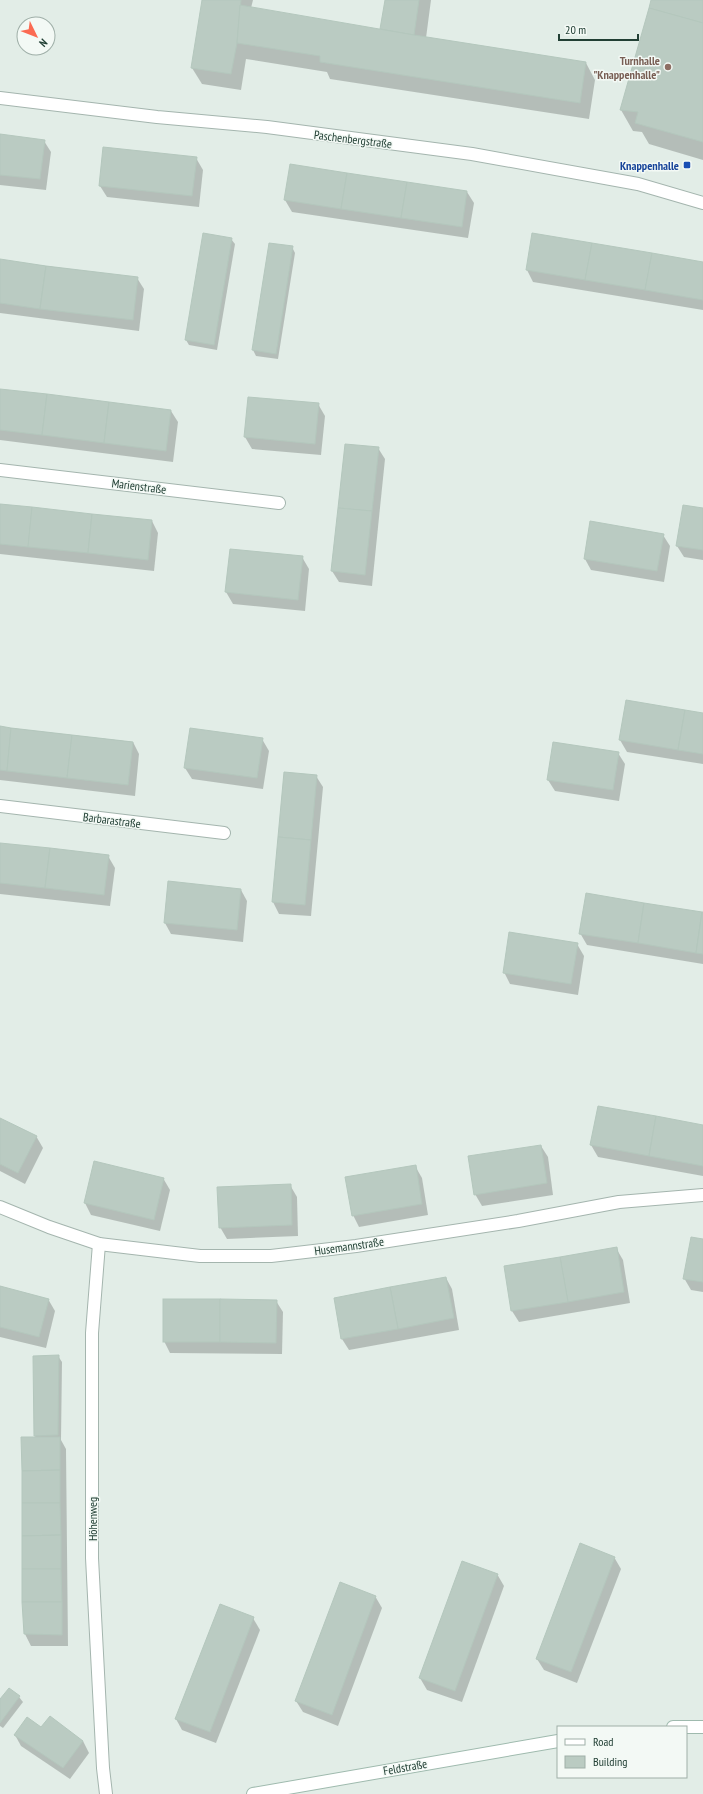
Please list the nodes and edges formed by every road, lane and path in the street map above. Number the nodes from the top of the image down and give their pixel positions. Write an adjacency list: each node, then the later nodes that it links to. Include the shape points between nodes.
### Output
1 (0, 98): 2 (street, Paschenbergstraße, via 267,127 472,154 638,184)
2 (703, 203)
3 (0, 470): 4 (street, Marienstraße)
4 (279, 503)
5 (0, 806): 6 (street, Barbarastraße)
6 (224, 833)
7 (703, 1195): 9 (street, Husemannstraße, via 619,1202 518,1221 356,1246 271,1256 200,1256)
8 (0, 1207): 9 (street, Husemannstraße)
9 (99, 1244): 14 (street, Höhenweg, via 92,1333 92,1550)
10 (687, 1727): 11 (street)
11 (703, 1727)
12 (557, 1741): 13 (street, Feldstraße)
13 (292, 1791): 15 (street, Feldstraße)
14 (106, 1794)
15 (253, 1794)

